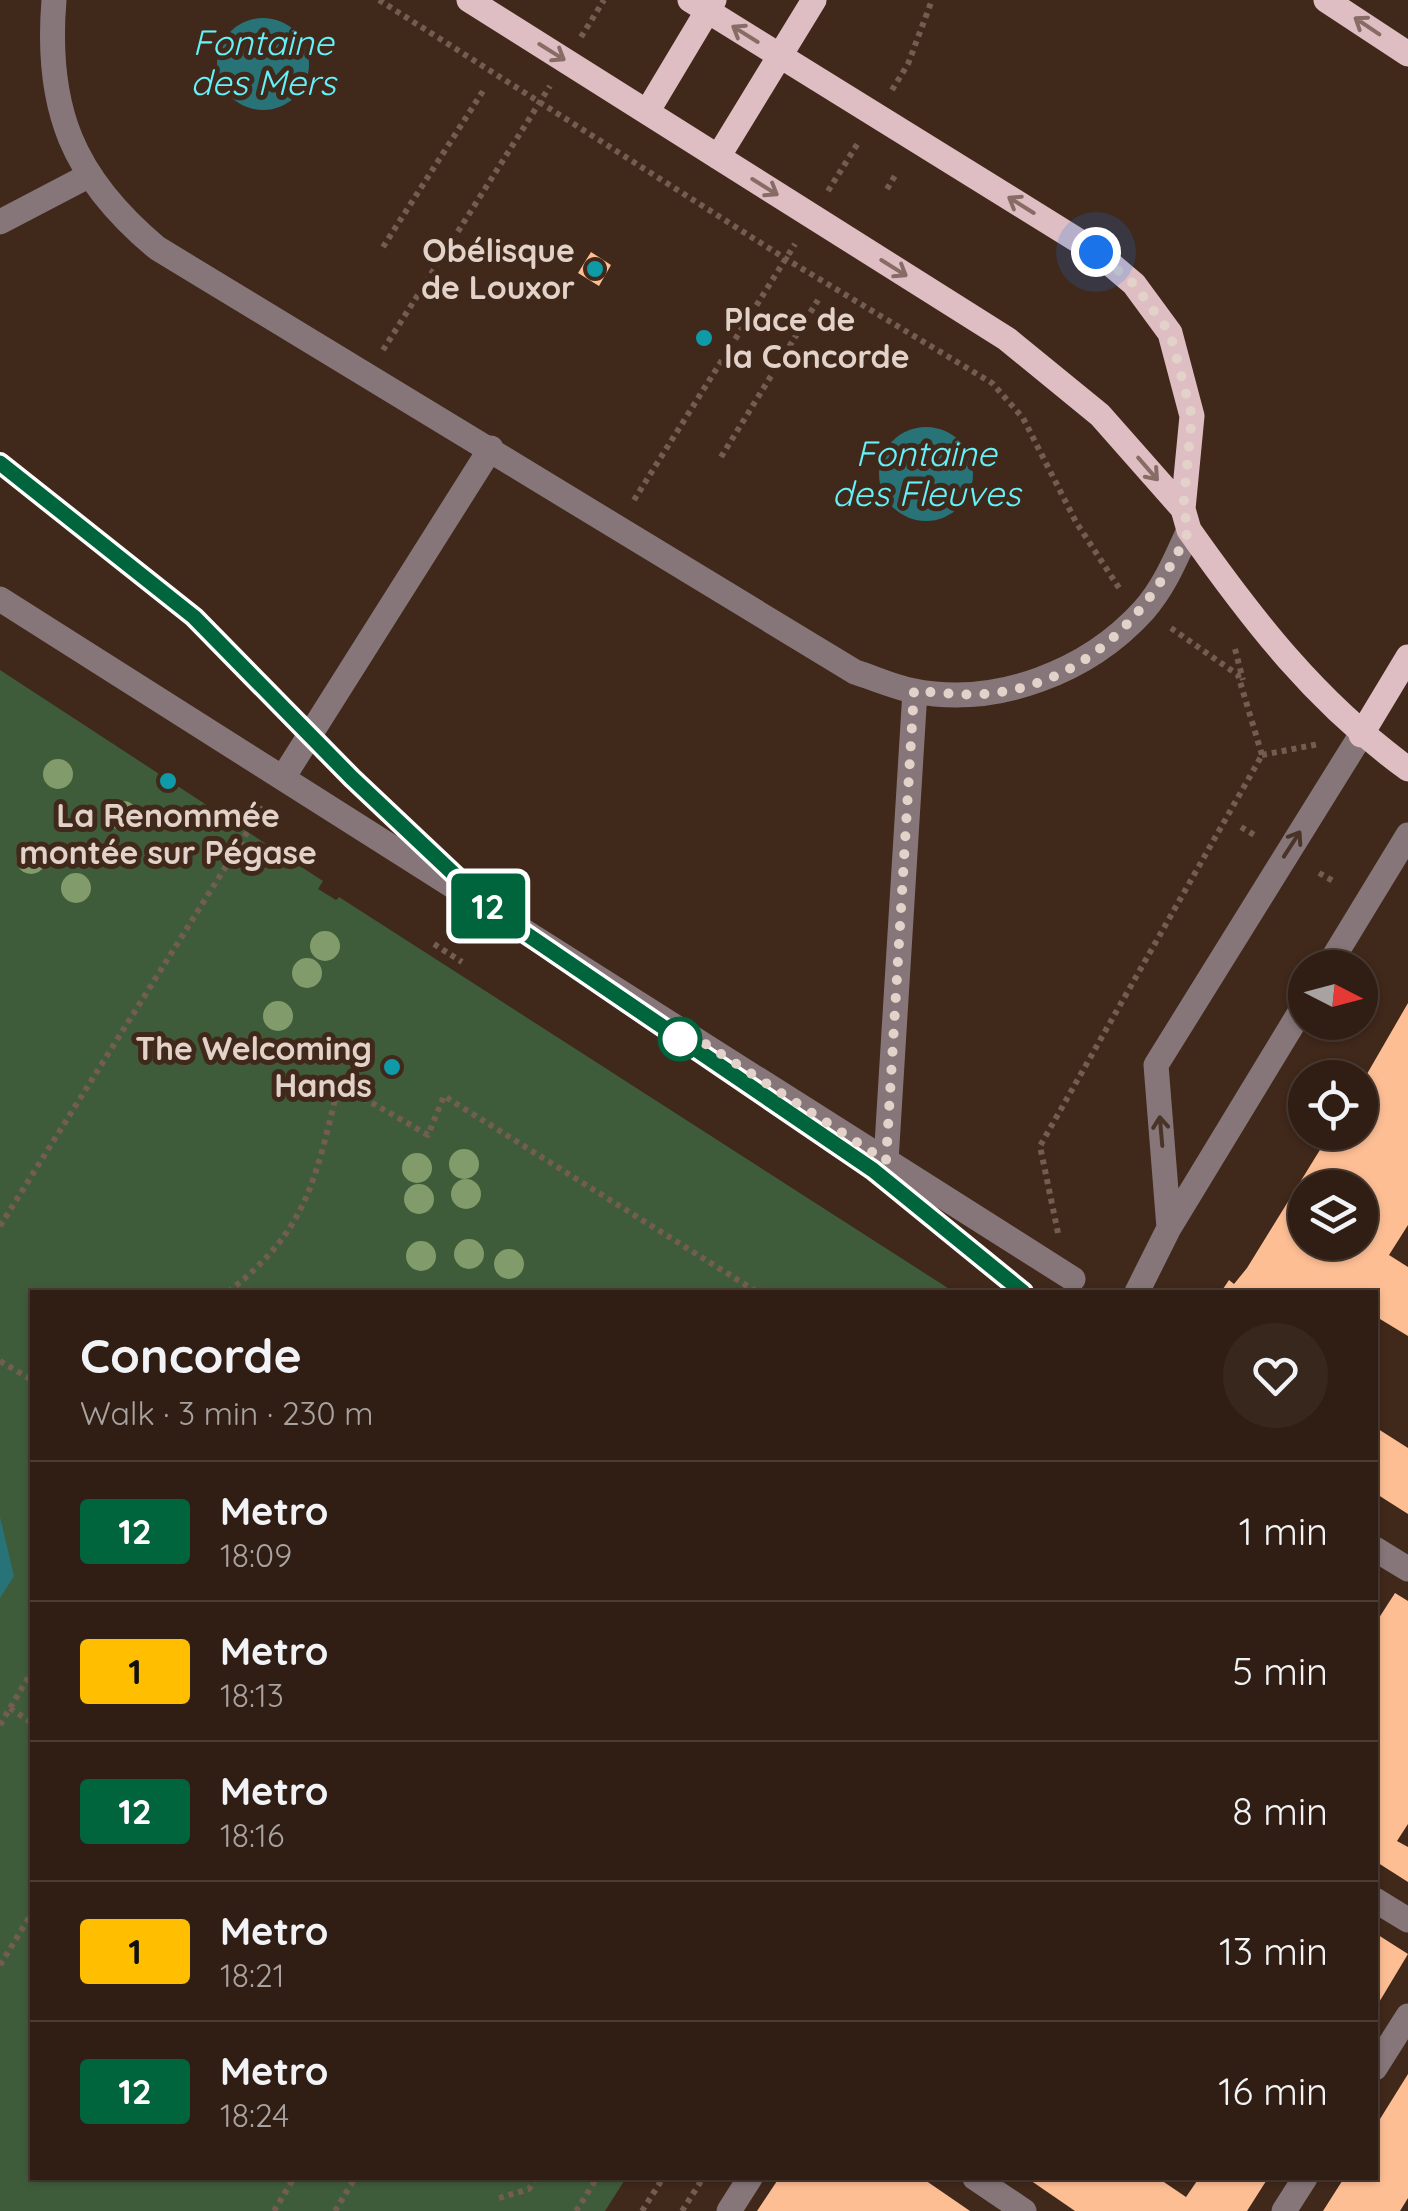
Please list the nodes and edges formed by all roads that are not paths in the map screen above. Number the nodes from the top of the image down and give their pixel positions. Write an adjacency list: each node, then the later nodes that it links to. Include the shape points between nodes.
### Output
1 (54, 0): 10 (street, via 51,70 66,131)
2 (469, 0): 8 (main road, one-way to 8)
3 (814, 0): 7 (main road)
4 (1326, 0): 6 (main road, one-way to 4)
5 (704, 4): 7 (main road, one-way to 5); 8 (main road)
6 (1408, 54)
7 (780, 56): 9 (main road); 13 (main road, one-way to 7, via 1192,416 1170,333 1134,284 1096,252)
8 (647, 112): 9 (main road)
9 (718, 157): 13 (main road, one-way to 13, via 1007,339 1100,415)
10 (88, 176): 11 (street); 12 (street, via 119,216 158,248)
11 (0, 222)
12 (491, 448): 16 (street, via 855,672); 19 (street)
13 (1186, 519): 16 (street, via 1168,576 1113,640 1044,680 985,694); 17 (main road, via 1273,646)
14 (0, 600): 19 (street)
15 (1408, 657): 17 (main road)
16 (914, 691): 23 (street)
17 (1361, 735): 18 (main road); 24 (street, one-way to 17, via 1156,1065)
18 (1408, 769)
19 (284, 776): 23 (street)
20 (1408, 835): 21 (street)
21 (1338, 950)
22 (1288, 1032): 24 (street)
23 (886, 1161): 25 (street)
24 (1169, 1228): 26 (street)
25 (1073, 1280)
26 (1138, 1290)
27 (1378, 1551): 28 (street)
28 (1408, 1568)
29 (1378, 1902): 30 (street)
30 (1408, 1920)
31 (1408, 2016): 32 (street)
32 (1378, 2063)
33 (749, 2180): 36 (street)
34 (978, 2180): 37 (street)
35 (1305, 2180): 38 (street)
36 (729, 2211)
37 (1024, 2211)
38 (1284, 2211)

